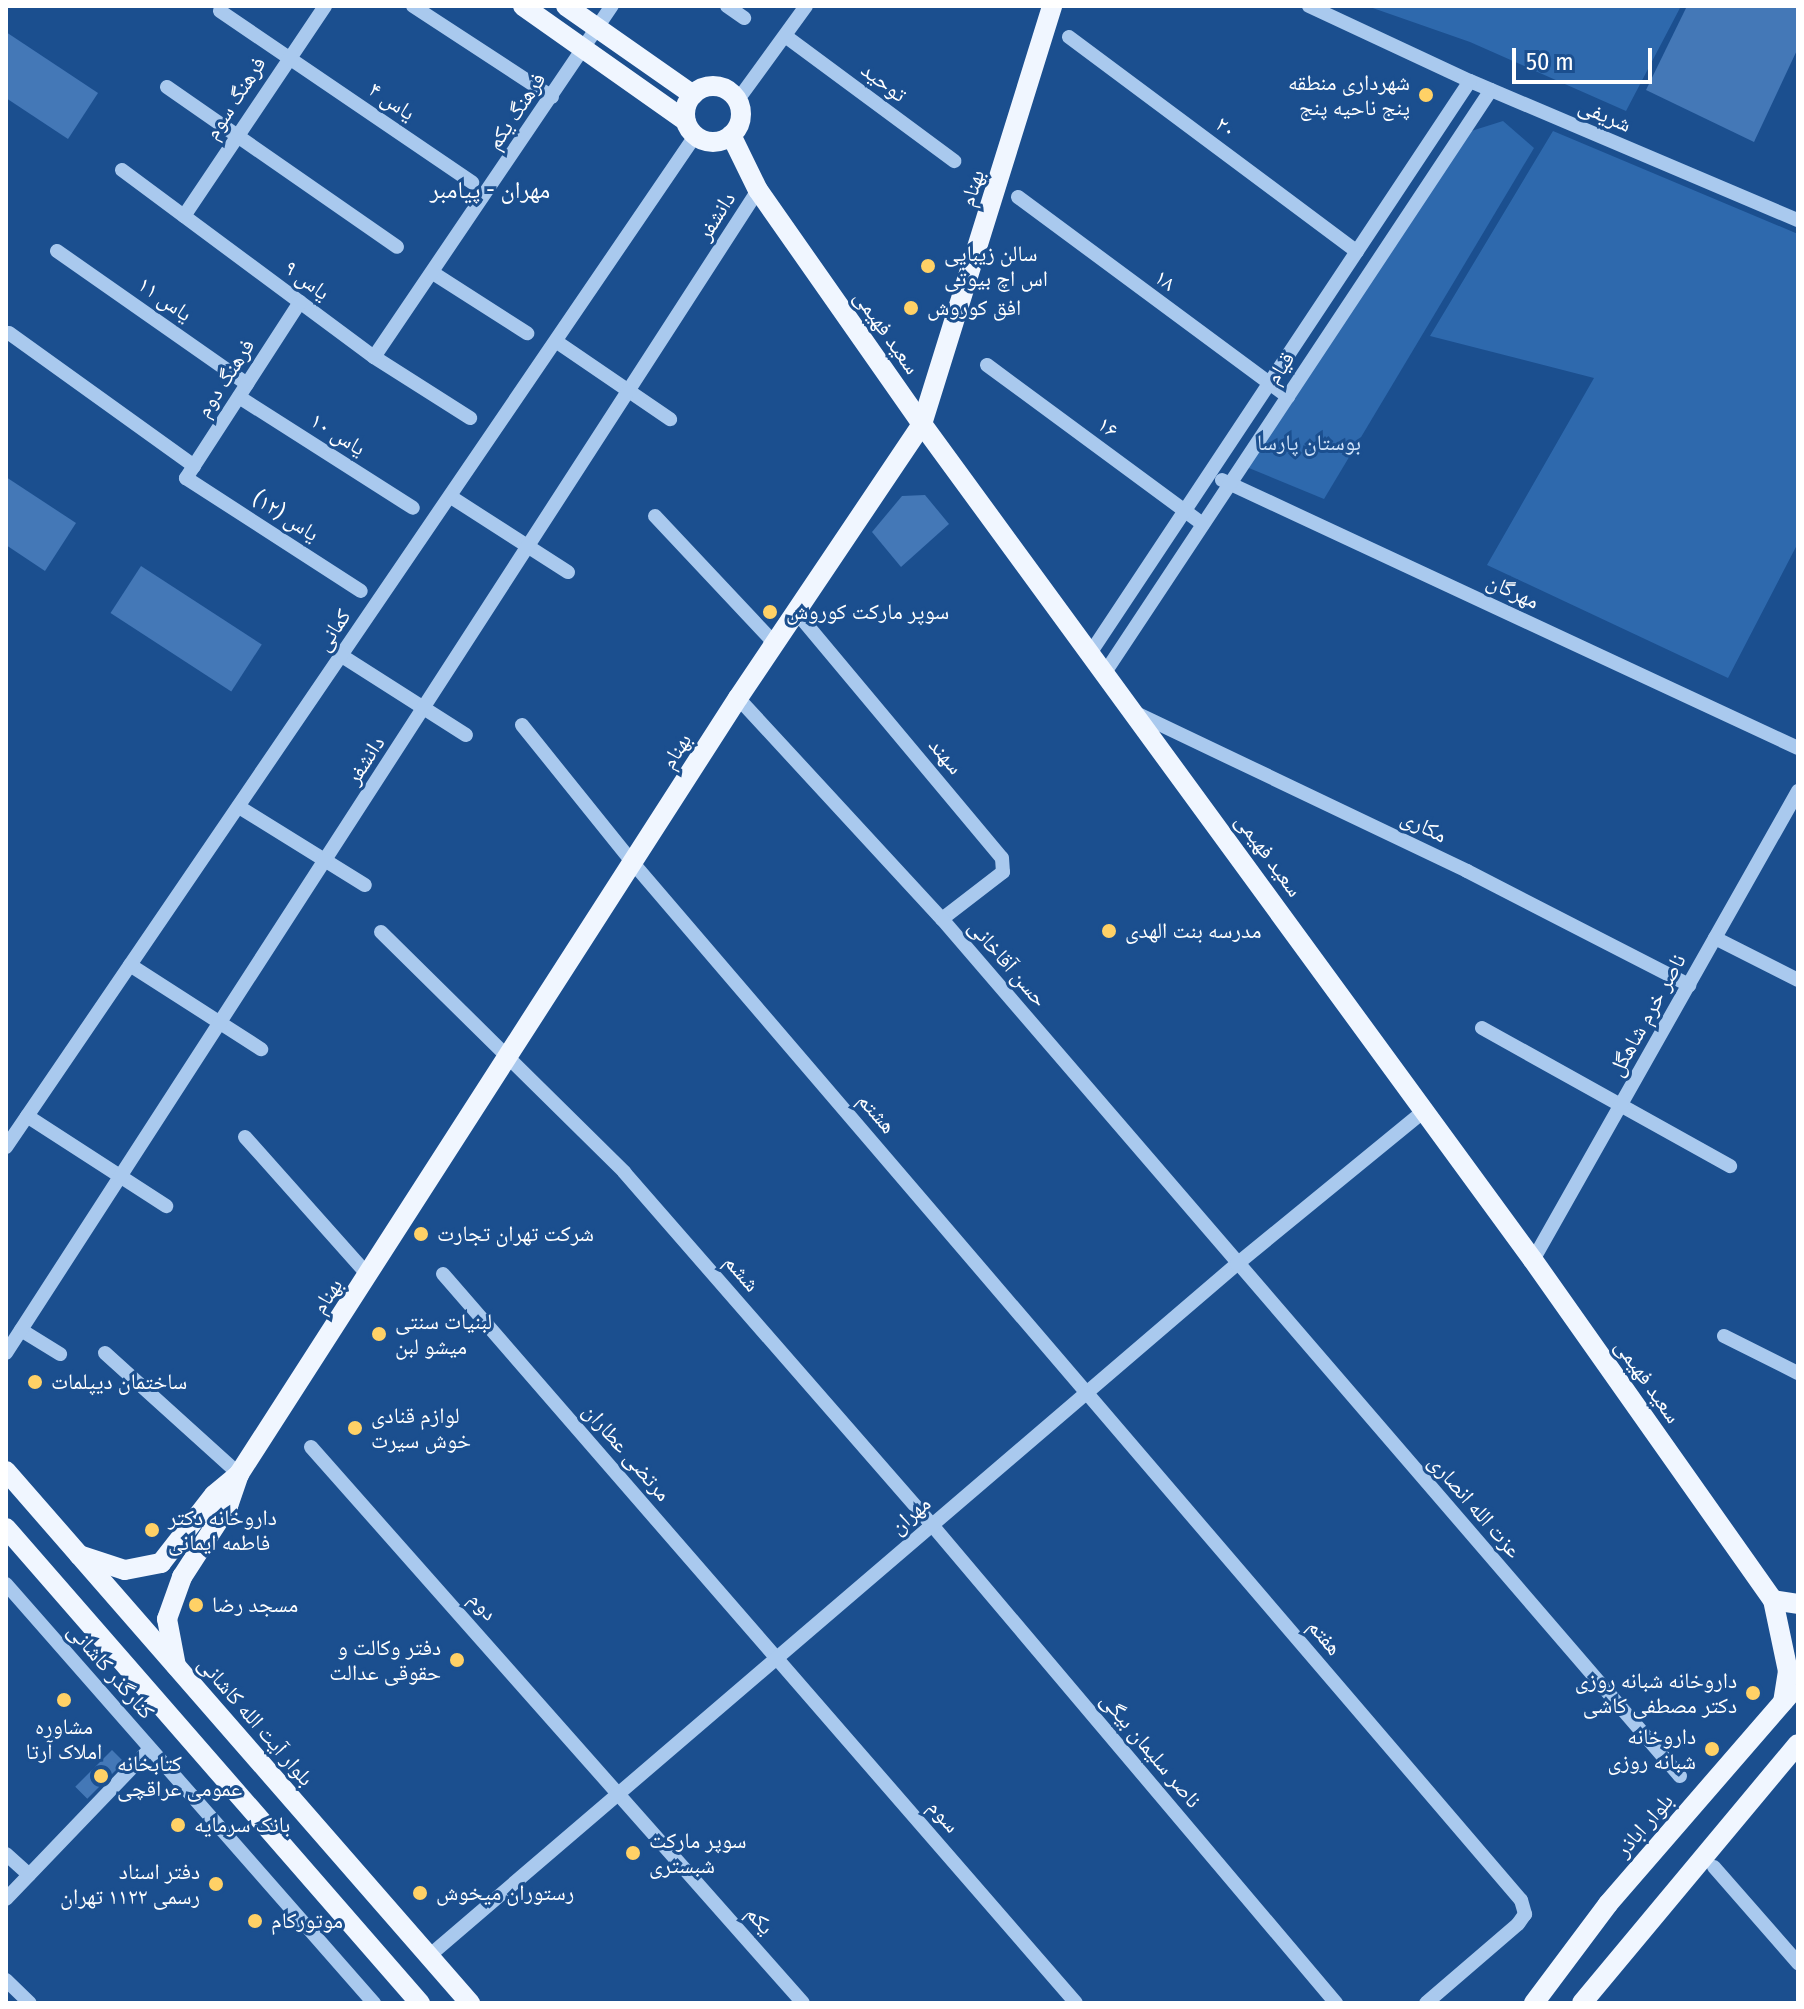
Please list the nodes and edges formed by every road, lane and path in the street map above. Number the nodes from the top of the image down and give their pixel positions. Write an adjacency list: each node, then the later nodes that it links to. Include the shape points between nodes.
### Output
1 (325, 6): 16 (street, فرهنگ سوم)
2 (413, 6): 21 (street)
3 (523, 6): 15 (main road)
4 (566, 6): 12 (main road)
5 (612, 6): 12 (street, فرهنگ یکم)
6 (727, 6): 11 (street)
7 (806, 6): 14 (street)
8 (1052, 6): 49 (main road, بهنام)
9 (1309, 6): 17 (street, شریفی)
10 (220, 11): 16 (street, یاس ۴)
11 (744, 18)
12 (598, 27): 15 (street, فرهنگ یکم); 20 (main road)
13 (1069, 37): 35 (street, ۲۰)
14 (788, 38): 22 (street); 26 (street, توحید)
15 (585, 47): 21 (street, فرهنگ یکم); 23 (main road)
16 (288, 57): 24 (street, فرهنگ سوم); 28 (street, یاس ۴)
17 (1470, 81): 19 (street, شریفی); 35 (street, قیام)
18 (167, 87): 24 (street)
19 (1491, 90): 32 (street, شریفی); 46 (street, قیام)
20 (693, 95): 22 (main road, via 716,87); 23 (main road)
21 (552, 97): 36 (street, فرهنگ یکم)
22 (737, 101): 25 (main road, via 740,119)
23 (690, 128): 25 (main road, via 713,142); 40 (street, کمانی)
24 (236, 135): 31 (street, فرهنگ سوم); 33 (street)
25 (731, 135): 29 (main road, سعید فهیمی)
26 (954, 161)
27 (122, 170): 31 (street, یاس ۹)
28 (472, 182)
29 (758, 190): 45 (street, دانشفر); 49 (main road, سعید فهیمی)
30 (1018, 197): 43 (street, ۱۸)
31 (184, 216): 37 (street, یاس ۹)
32 (1798, 220)
33 (397, 247)
34 (57, 251): 44 (street, یاس ۱۱)
35 (1357, 252): 43 (street, قیام)
36 (433, 273): 39 (street); 41 (street, فرهنگ یکم)
37 (300, 302): 41 (street, یاس ۹); 44 (street, فرهنگ دوم)
38 (9, 333): 50 (street, یاس (۱۲))
39 (527, 333)
40 (557, 342): 45 (street); 53 (street, کمانی)
41 (374, 357): 47 (street, یاس ۹)
42 (987, 365): 55 (street, ۱۶)
43 (1269, 384): 46 (street, ۱۸); 51 (street, قیام)
44 (243, 390): 50 (street, فرهنگ دوم); 54 (street, یاس ۱۰)
45 (631, 392): 48 (street); 58 (street, دانشفر)
46 (1288, 397): 52 (street, قیام)
47 (470, 418)
48 (670, 419)
49 (922, 424): 61 (main road, بهنام); 63 (main road, سعید فهیمی)
50 (190, 472): 60 (street, یاس (۱۲))
51 (1210, 475): 52 (street, مهرگان); 55 (street, قیام)
52 (1230, 484): 57 (street, قیام); 71 (street, مهرگان)
53 (451, 497): 58 (street); 64 (street, کمانی)
54 (413, 508)
55 (1185, 512): 57 (street, ۱۶); 63 (street, قیام)
56 (655, 516): 62 (street)
57 (1203, 524): 65 (street, قیام)
58 (530, 547): 59 (street); 67 (street, دانشفر)
59 (568, 572)
60 (361, 591)
61 (797, 613): 62 (main road, بهنام); 77 (street, سهند, via 1002,858 1003,872)
62 (775, 644): 66 (main road, بهنام)
63 (1091, 652): 65 (main road, سعید فهیمی)
64 (342, 656): 67 (street); 73 (street, کمانی)
65 (1106, 671): 68 (main road, سعید فهیمی)
66 (738, 698): 74 (main road, بهنام); 77 (street, حسن آقاخانی)
67 (425, 709): 70 (street); 75 (street, دانشفر)
68 (1136, 713): 82 (street, مکاری, via 1467,871); 88 (main road, سعید فهیمی)
69 (522, 725): 74 (street, هشتم)
70 (466, 735)
71 (1798, 748)
72 (1798, 791): 79 (street, ناصر خرم شاهگل)
73 (239, 807): 75 (street); 80 (street, کمانی)
74 (629, 856): 86 (main road, بهنام); 105 (street, هشتم)
75 (326, 861): 76 (street); 83 (street, دانشفر)
76 (365, 885)
77 (942, 919): 96 (street, حسن آقاخانی)
78 (381, 932): 86 (street, ششم)
79 (1715, 938): 81 (street); 82 (street, ناصر خرم شاهگل)
80 (130, 965): 83 (street); 89 (street, کمانی)
81 (1798, 980)
82 (1689, 985): 87 (street, ناصر خرم شاهگل)
83 (221, 1023): 85 (street); 93 (street, دانشفر)
84 (1482, 1028): 87 (street)
85 (261, 1049)
86 (508, 1059): 98 (main road, بهنام); 109 (street, ششم, via 624,1172)
87 (1621, 1106): 92 (street); 95 (street, ناصر خرم شاهگل)
88 (1424, 1111): 95 (main road, سعید فهیمی); 96 (street, مهران)
89 (27, 1116): 91 (street, کمانی); 93 (street)
90 (245, 1137): 98 (street)
91 (6, 1147)
92 (1730, 1166)
93 (121, 1177): 94 (street); 99 (street, دانشفر)
94 (166, 1206)
95 (1533, 1260): 115 (main road, سعید فهیمی)
96 (1237, 1264): 105 (street, مهران); 123 (street, عزت الله انصاری)
97 (443, 1274): 117 (street, مرتضی عطاران)
98 (369, 1276): 108 (main road, بهنام)
99 (21, 1330): 101 (street, دانشفر); 103 (street)
100 (1724, 1336): 104 (street)
101 (6, 1353)
102 (105, 1353): 108 (street)
103 (60, 1354)
104 (1798, 1373)
105 (1087, 1392): 109 (street, مهران); 139 (street, هفتم, via 1510,1887 1525,1914)
106 (311, 1447): 124 (street, دوم)
107 (6, 1471): 111 (main road, بلوار آیت الله کاشانی)
108 (239, 1474): 112 (main road, بهنام, via 214,1495); 113 (main road, بهنام, via 228,1506)
109 (932, 1525): 117 (street, مهران); 138 (street, ناصر سلیمان بیگی)
110 (6, 1528): 134 (main road)
111 (76, 1553): 112 (main road, via 125,1570); 118 (main road, بلوار آیت الله کاشانی)
112 (161, 1563): 113 (main road, via 162,1581 170,1584)
113 (182, 1577): 118 (main road, بهنام, via 167,1619)
114 (6, 1584): 122 (street, کنارگذر کاشانی)
115 (1773, 1600): 116 (main road); 120 (main road, via 1788,1671)
116 (1798, 1604)
117 (778, 1658): 124 (street, مهران); 137 (street, سوم)
118 (176, 1666): 129 (main road, بلوار آیت الله کاشانی)
119 (1798, 1684): 120 (main road, بلوار اباذر)
120 (1783, 1702): 140 (main road, بلوار اباذر, via 1608,1904)
121 (1797, 1747): 141 (main road)
122 (150, 1749): 127 (street); 133 (street, کنارگذر کاشانی)
123 (1680, 1776)
124 (621, 1794): 129 (street, مهران); 136 (street, یکم)
125 (6, 1854): 127 (street)
126 (1714, 1867): 130 (street)
127 (29, 1875): 128 (street)
128 (6, 1899)
129 (429, 1956): 135 (main road, بلوار آیت الله کاشانی)
130 (1798, 1963)
131 (6, 1980): 132 (street)
132 (30, 2003)
133 (374, 2003)
134 (420, 2003)
135 (470, 2003)
136 (803, 2003)
137 (1076, 2003)
138 (1336, 2003)
139 (1426, 2003)
140 (1534, 2003)
141 (1582, 2003)

